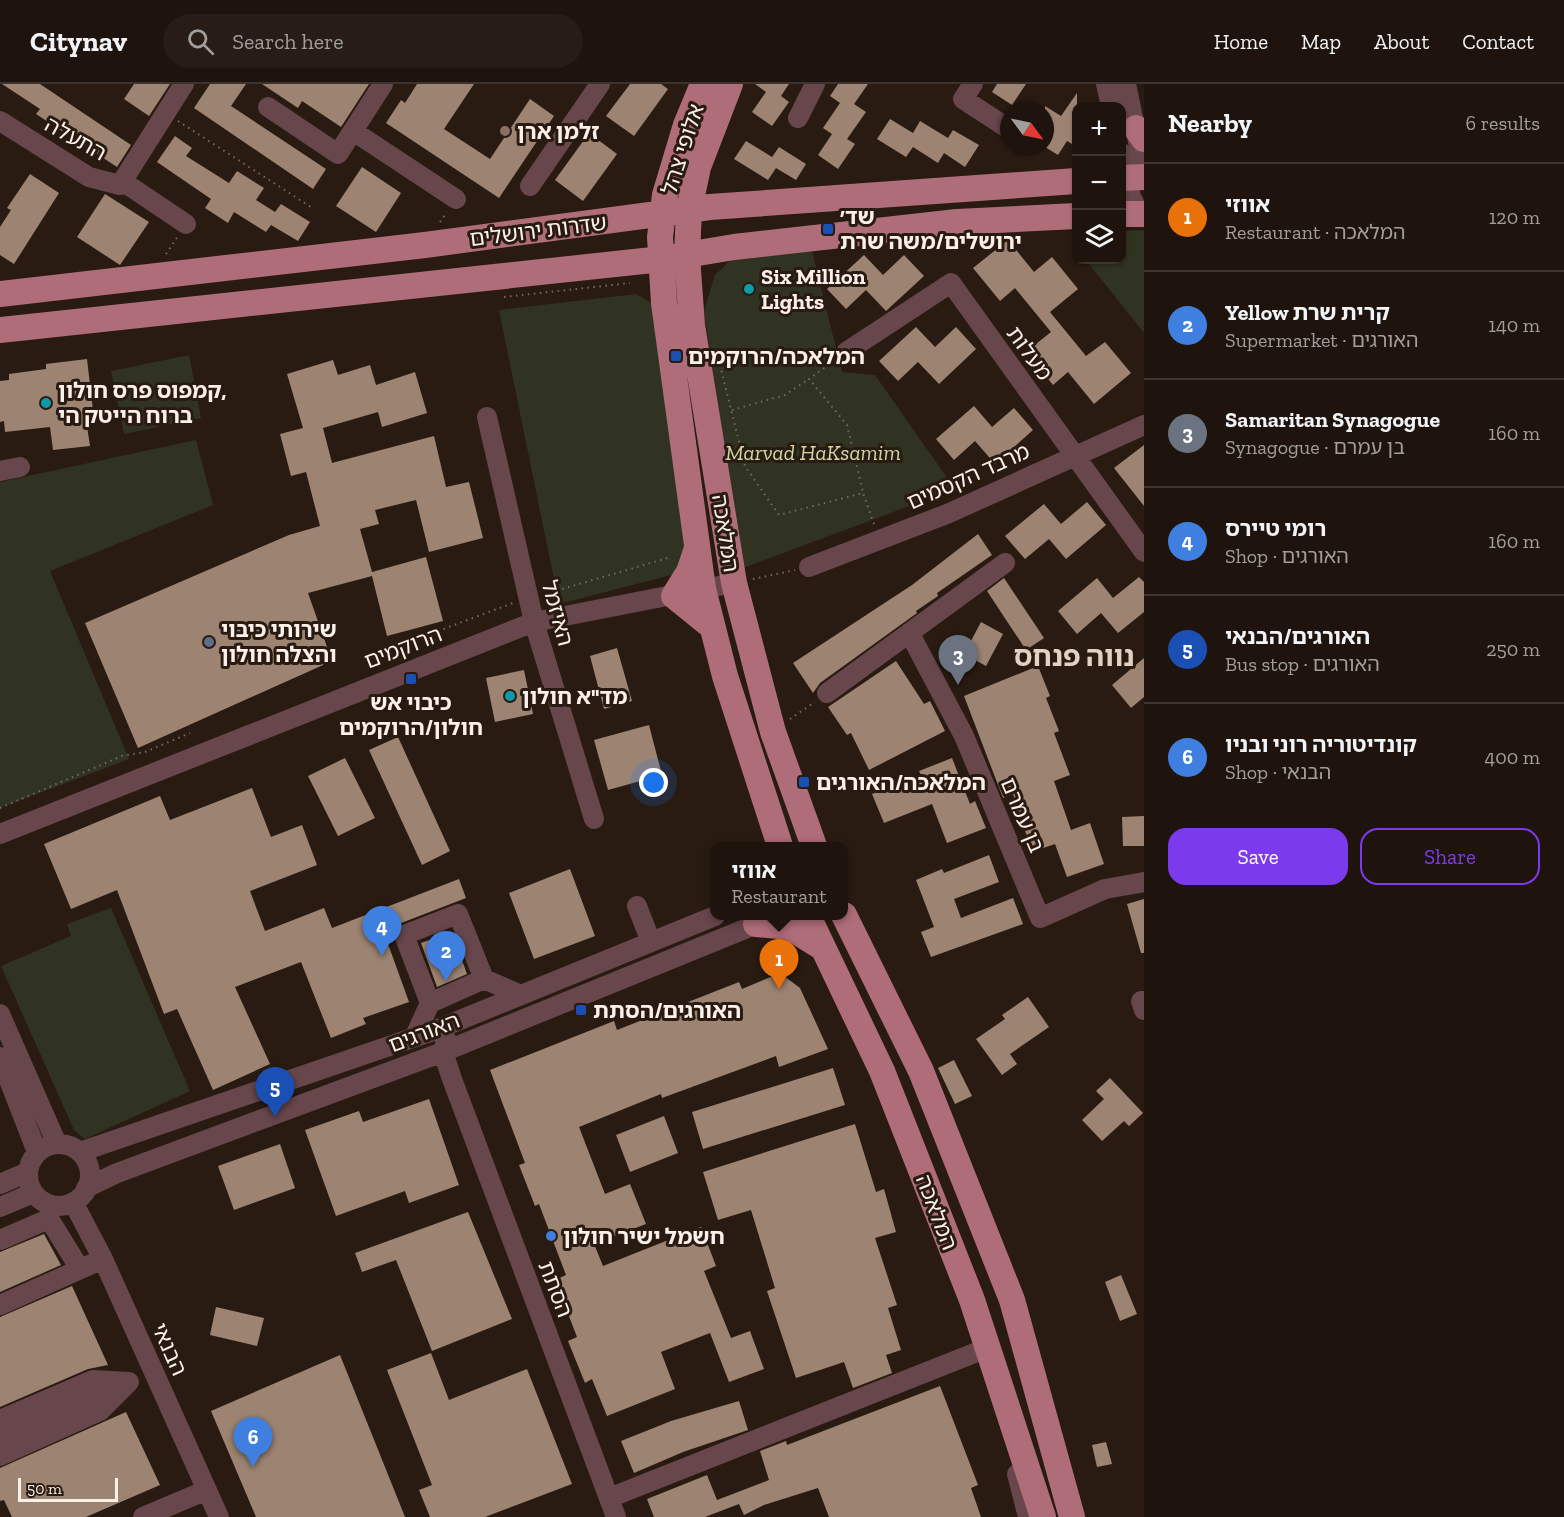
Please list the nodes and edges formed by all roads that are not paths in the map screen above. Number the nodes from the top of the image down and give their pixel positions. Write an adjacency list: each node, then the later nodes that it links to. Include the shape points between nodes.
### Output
1 (184, 84): 18 (street, התעלה)
2 (383, 84): 15 (street)
3 (600, 84): 20 (street)
4 (703, 84): 24 (main road, אלופי צהל, via 675,160)
5 (730, 84): 22 (main road, אלופי צהל, via 698,168)
6 (815, 84): 12 (street)
7 (974, 84): 14 (street, via 963,99)
8 (1106, 84): 10 (street)
9 (1126, 84): 16 (street)
10 (1110, 102)
11 (268, 107): 15 (street, via 338,154)
12 (798, 118)
13 (0, 121): 18 (street, התעלה, via 89,177 120,185)
14 (1000, 123)
15 (353, 131): 21 (street)
16 (1140, 134): 17 (street)
17 (1132, 171): 23 (street, via 1131,197)
18 (122, 181): 26 (street)
19 (1072, 181): 22 (main road, שדרות ירושלים)
20 (530, 186)
21 (456, 199)
22 (689, 210): 24 (main road, שדרות ירושלים); 28 (main road, המלאכה)
23 (1137, 212)
24 (662, 214): 29 (main road, המלאכה); 31 (main road, שדרות ירושלים)
25 (1072, 216): 27 (main road, שדרות ירושלים, via 957,222)
26 (186, 224)
27 (734, 247): 28 (main road, שדרות ירושלים); 33 (main road, via 714,262 702,279)
28 (687, 256): 29 (main road, שדרות ירושלים); 33 (main road, המלאכה)
29 (662, 259): 30 (main road, שדרות ירושלים); 32 (main road, המלאכה)
30 (606, 265): 32 (main road, via 631,271 651,284); 34 (main road, שדרות ירושלים)
31 (0, 294)
32 (664, 303): 41 (main road, המלאכה)
33 (692, 325): 45 (main road, המלאכה)
34 (0, 330)
35 (846, 352): 38 (street, מעלות, via 951,283)
36 (487, 417): 48 (street, האיזמל)
37 (1144, 425): 38 (street, מרבד הקסמים)
38 (1074, 454): 42 (street, מעלות); 44 (street, מרבד הקסמים, via 947,514)
39 (20, 467): 40 (street)
40 (0, 471)
41 (698, 545): 46 (main road, המלאכה); 47 (main road, via 689,572)
42 (1144, 552)
43 (1005, 563): 50 (street)
44 (809, 567)
45 (734, 583): 46 (street, הרוקמים); 55 (main road, המלאכה, via 772,732)
46 (703, 589): 47 (street, הרוקמים); 49 (main road, המלאכה)
47 (674, 596): 48 (street, הרוקמים); 49 (main road)
48 (534, 622): 52 (street, האיזמל); 53 (street, הרוקמים)
49 (711, 626): 54 (main road, המלאכה)
50 (910, 634): 51 (street); 56 (street, בן עמרם, via 964,736 1040,918 1106,889)
51 (827, 693)
52 (594, 819)
53 (0, 834)
54 (775, 841)
55 (813, 842)
56 (1144, 882)
57 (637, 906): 62 (street)
58 (710, 917): 62 (street, האורגים)
59 (767, 920): 63 (main road, via 789,927); 70 (street, האורגים)
60 (810, 920): 63 (main road, המלאכה)
61 (846, 920): 98 (main road, המלאכה, via 921,1071 1012,1300)
62 (651, 942): 65 (street, האורגים)
63 (823, 948): 86 (main road, המלאכה, via 882,1071 972,1300)
64 (484, 979): 65 (street); 66 (street); 66 (street, via 458,914 404,935)
65 (521, 995): 68 (street, האורגים)
66 (430, 1003): 69 (street)
67 (0, 1014): 72 (street)
68 (460, 1020): 69 (street, האורגים); 70 (street, via 445,1040)
69 (416, 1036): 74 (street, האורגים)
70 (451, 1048): 76 (street, האורגים); 93 (street, הסתת, via 452,1079)
71 (0, 1057): 73 (street)
72 (57, 1144): 73 (street); 74 (street)
73 (37, 1152): 75 (street)
74 (80, 1152): 79 (street, via 89,1169)
75 (28, 1172): 77 (street); 78 (street)
76 (117, 1173): 79 (street, האורגים); 81 (street, via 92,1202)
77 (0, 1184)
78 (33, 1193): 79 (street, via 51,1205); 80 (street)
79 (80, 1195): 81 (street, הבנאי)
80 (0, 1207)
81 (86, 1226): 83 (street, הבנאי)
82 (0, 1240): 84 (street, via 44,1221 51,1222)
83 (103, 1259): 84 (street); 87 (street, הבנאי)
84 (80, 1269): 85 (street)
85 (0, 1305)
86 (985, 1363): 93 (street); 96 (street); 97 (main road, המלאכה)
87 (154, 1371): 88 (street); 92 (street, הבנאי)
88 (129, 1382): 89 (street, via 93,1380); 90 (street); 91 (street, via 100,1411)
89 (0, 1420)
90 (0, 1437)
91 (0, 1456)
92 (207, 1490): 94 (street); 95 (street, הבנאי)
93 (612, 1508)
94 (143, 1517)
95 (219, 1517)
96 (1028, 1517)
97 (1043, 1517)
98 (1072, 1517)

